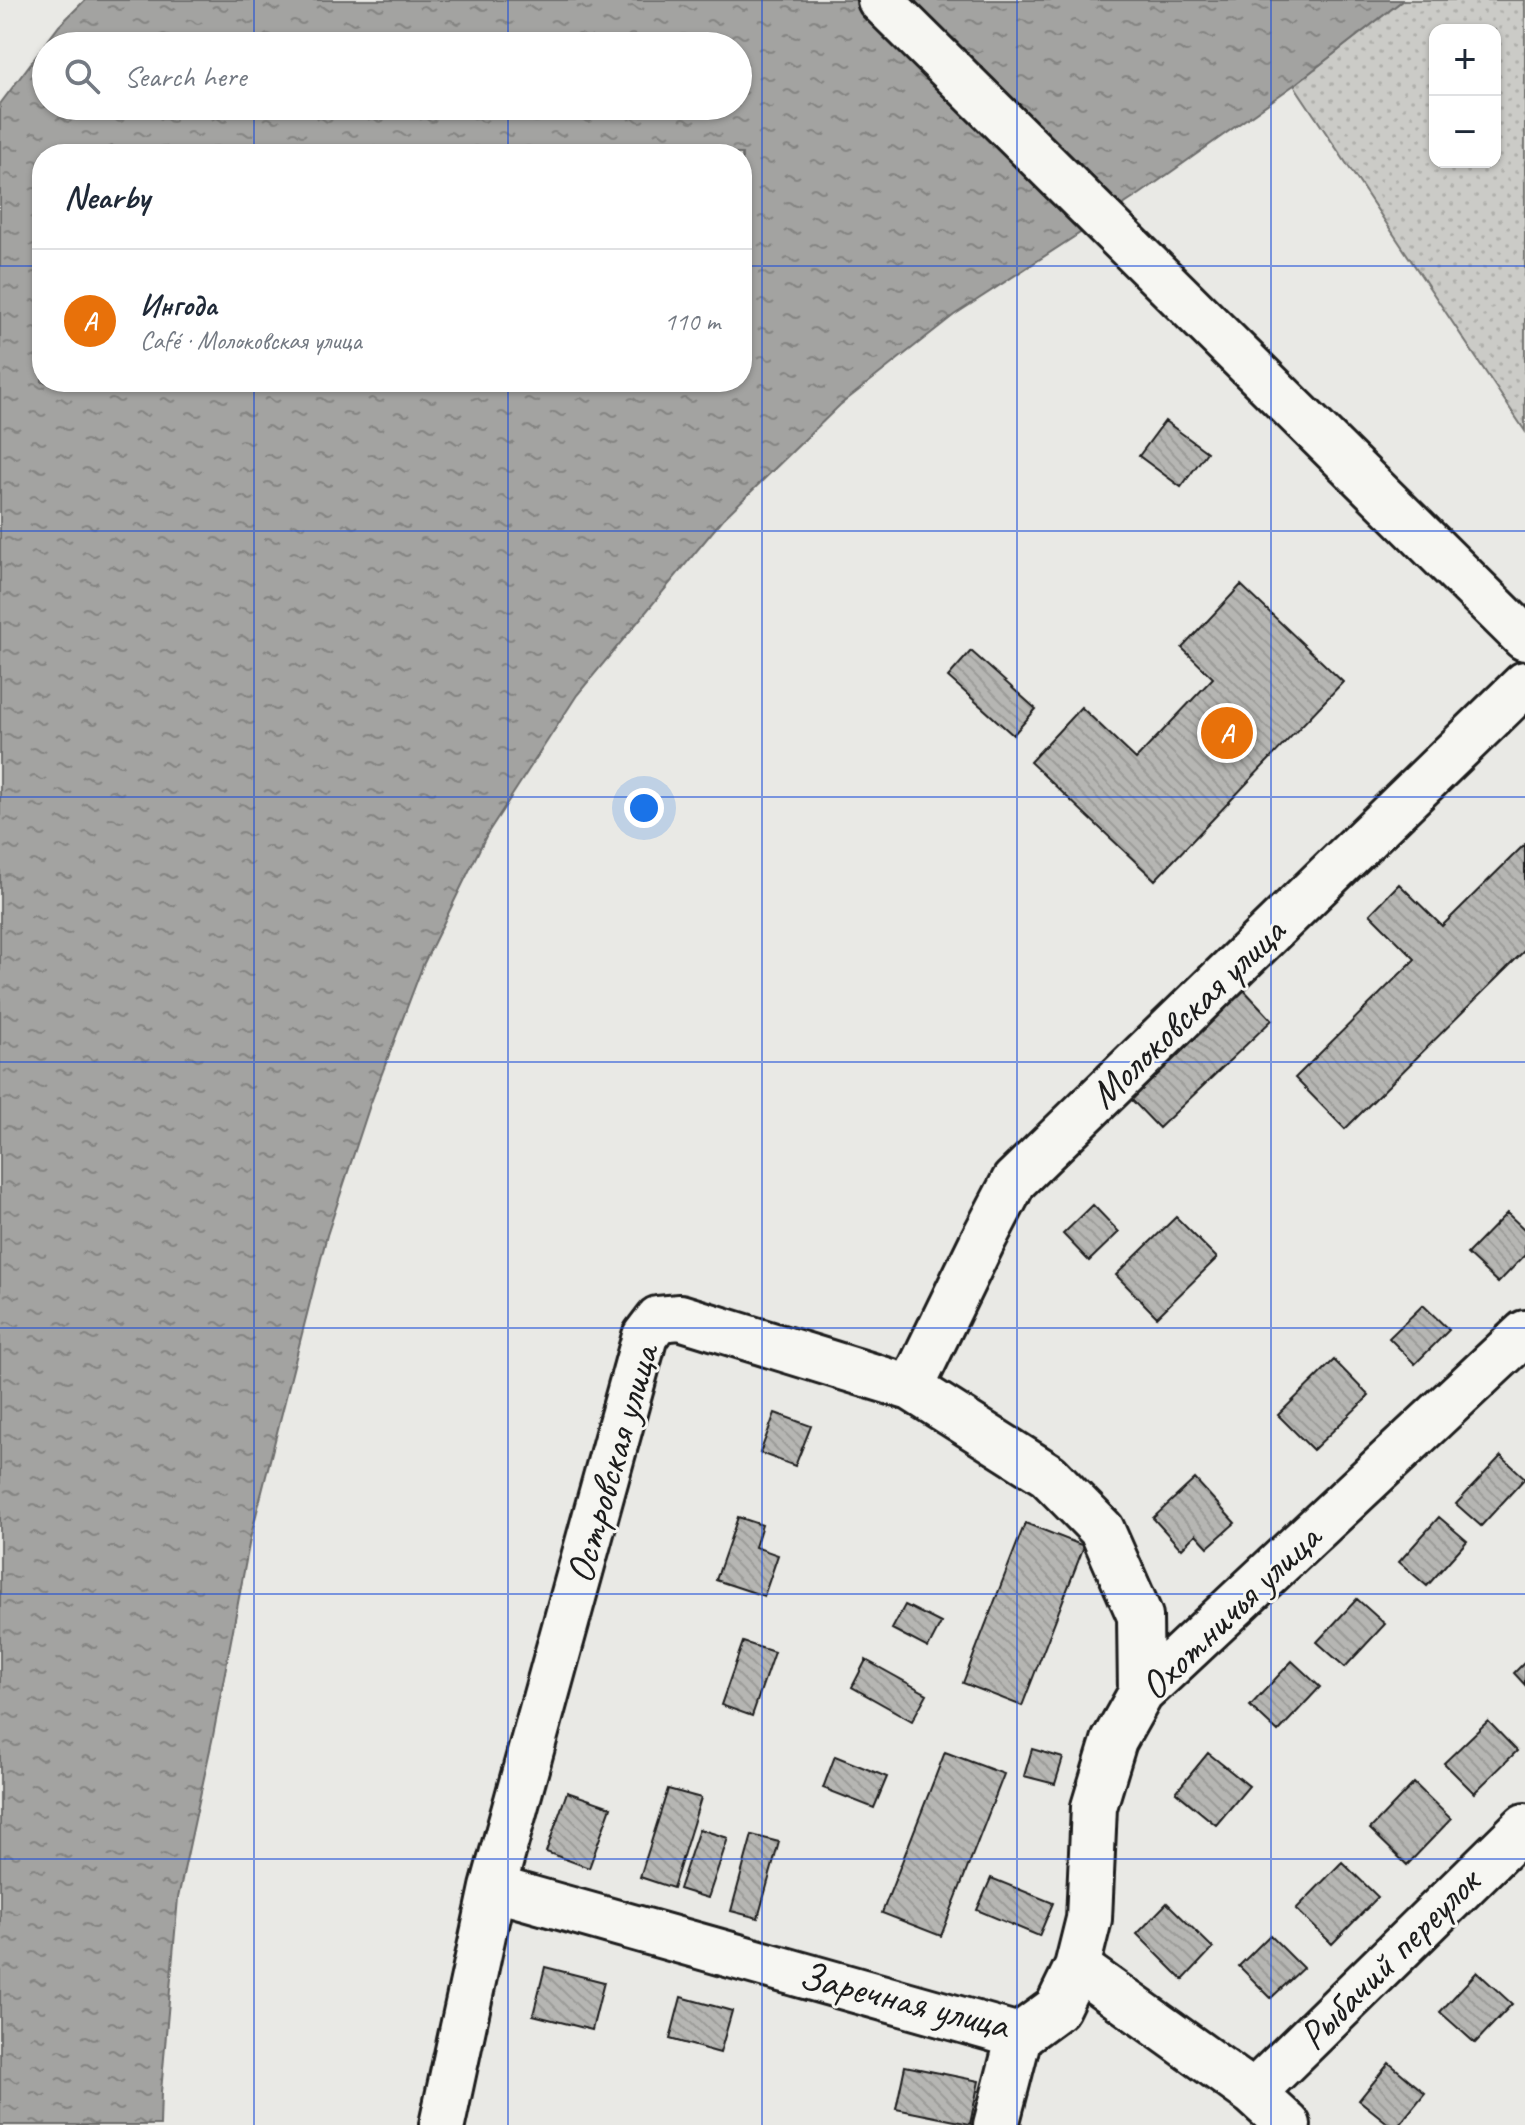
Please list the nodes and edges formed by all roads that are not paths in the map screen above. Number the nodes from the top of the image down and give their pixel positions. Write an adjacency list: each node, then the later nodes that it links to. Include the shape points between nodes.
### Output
1 (880, 0): 2 (street)
2 (1525, 638)
3 (1525, 684): 5 (street, Молоковская улица, via 1014,1181)
4 (1525, 1333): 6 (street, Охотничья улица)
5 (911, 1388): 6 (street, Островская улица, via 1048,1475 1102,1530 1140,1616); 8 (street, Островская улица, via 680,1317 658,1319 645,1336)
6 (1141, 1693): 9 (street, Охотничья улица, via 1114,1741 1094,1807 1089,1919)
7 (1525, 1826): 11 (street, Рыбачий переулок)
8 (493, 1888): 10 (street, Заречная улица); 12 (street, Островская улица)
9 (1077, 1967): 10 (street, Заречная улица, via 1057,2008); 11 (street)
10 (1019, 2036): 13 (street)
11 (1253, 2093): 14 (street)
12 (442, 2125)
13 (996, 2125)
14 (1288, 2125)

